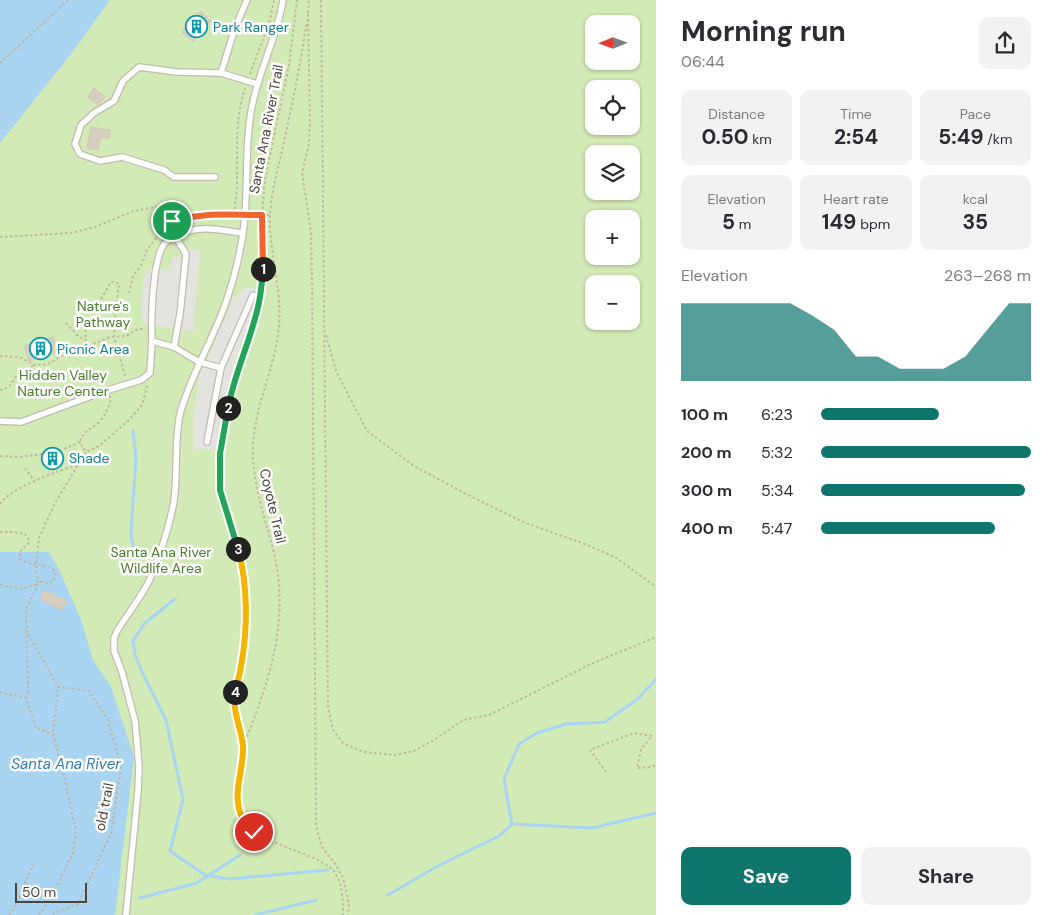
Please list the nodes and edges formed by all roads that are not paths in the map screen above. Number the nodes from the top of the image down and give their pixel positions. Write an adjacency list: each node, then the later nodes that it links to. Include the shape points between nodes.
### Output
1 (247, 0): 3 (lane)
2 (283, 0): 4 (lane)
3 (221, 73): 4 (lane); 5 (lane, via 139,67 123,81 114,101 81,125 75,144 80,154 100,161 122,157 164,170 174,177)
4 (257, 84): 6 (lane, via 248,129)
5 (215, 178)
6 (243, 233): 7 (lane, via 190,230); 11 (lane, via 227,300)
7 (175, 236): 9 (lane, via 164,244 155,269); 10 (lane, via 186,254)
8 (253, 295): 12 (lane)
9 (152, 342): 10 (lane); 13 (lane, via 150,373 141,380 20,422)
10 (174, 347): 11 (lane)
11 (199, 362): 12 (lane); 15 (lane, via 180,417 174,501 164,538 148,583 114,638 114,651 135,721 139,756)
12 (221, 368): 14 (lane)
13 (0, 421)
14 (207, 442)
15 (126, 915)

